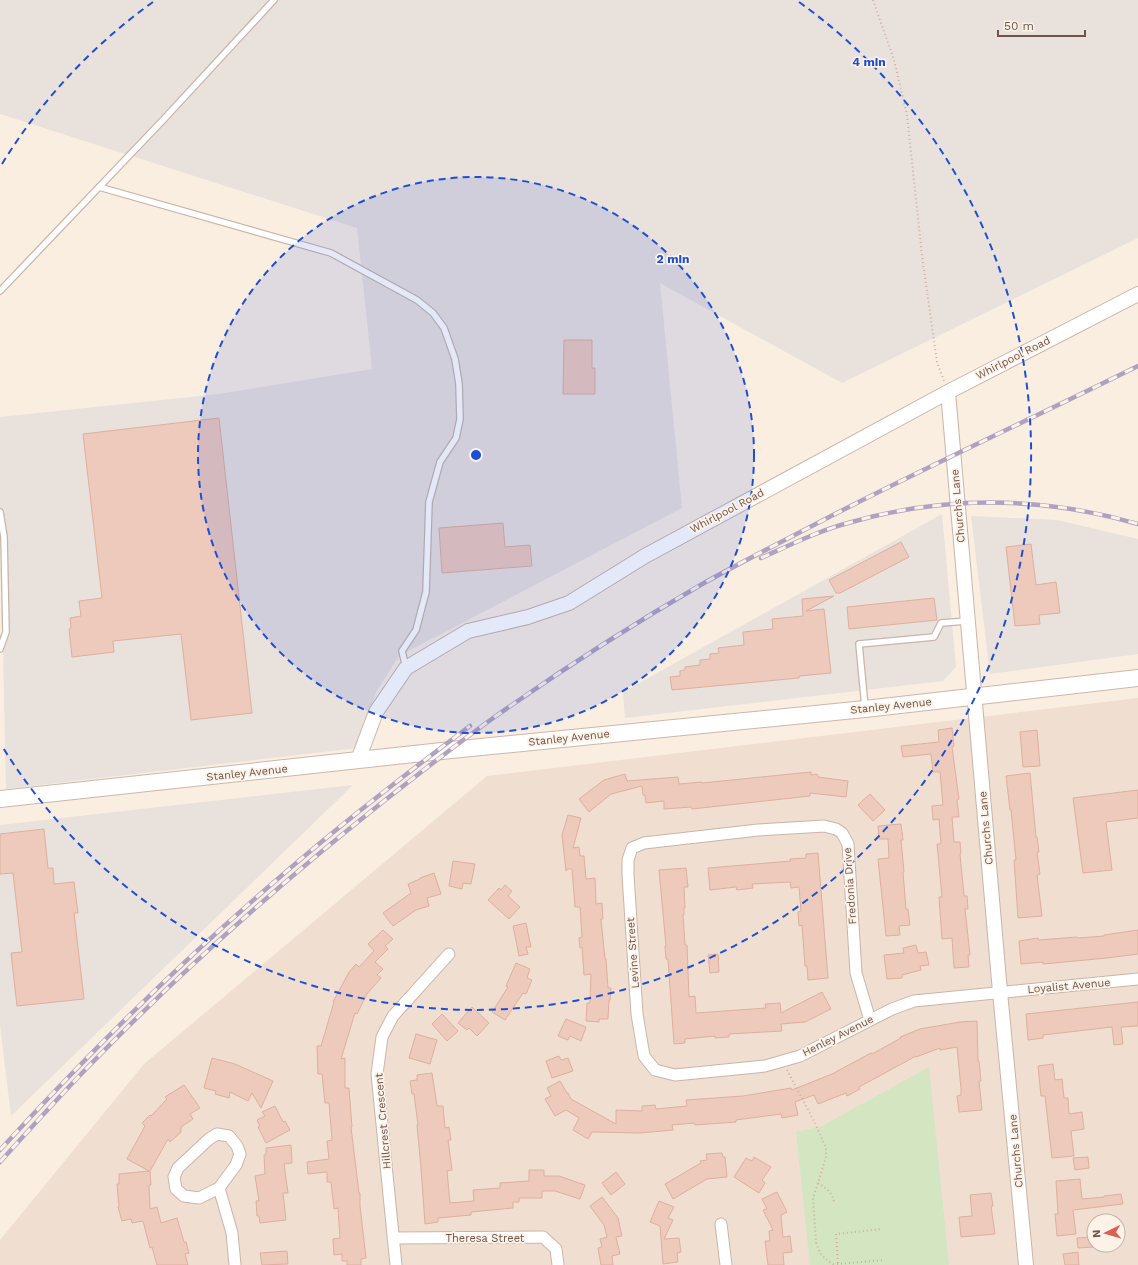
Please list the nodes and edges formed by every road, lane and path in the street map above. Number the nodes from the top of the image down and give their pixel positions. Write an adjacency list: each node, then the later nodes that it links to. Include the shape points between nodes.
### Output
1 (274, 0): 3 (lane)
2 (873, 0): 6 (path, via 894,60 906,115 937,362)
3 (99, 187): 4 (lane); 10 (lane, via 331,253 417,300 433,313 444,328 455,359 460,419 456,438 440,462 429,502 426,592 416,630 402,651)
4 (0, 291)
5 (1138, 294): 6 (street, Whirlpool Road)
6 (948, 392): 8 (street, Churchs Lane); 10 (street, Whirlpool Road, via 645,556 569,603 468,631)
7 (0, 512): 9 (lane, via 4,537 6,632)
8 (968, 621): 12 (street, Churchs Lane); 13 (lane, via 941,623 934,637 859,644)
9 (0, 649)
10 (406, 668): 14 (street, Whirlpool Road, via 376,712)
11 (1138, 678): 12 (main road, Stanley Avenue)
12 (974, 698): 13 (main road, Stanley Avenue); 19 (street, Churchs Lane)
13 (865, 709): 14 (main road, Stanley Avenue)
14 (358, 760): 15 (main road, Stanley Avenue)
15 (0, 799)
16 (667, 841): 20 (street, Fredonia Drive, via 758,830 824,826 836,829 842,834 848,844 856,974); 22 (street, Levine Street, via 632,848 628,860 628,875 638,1014 644,1056 655,1070)
17 (449, 954): 28 (street, Hillcrest Crescent, via 393,1016 382,1037 377,1074)
18 (1138, 979): 19 (street, Loyalist Avenue)
19 (1000, 992): 20 (street, Henley Avenue, via 914,1001); 36 (street, Churchs Lane)
20 (870, 1020): 21 (street, Henley Avenue, via 800,1056)
21 (782, 1060): 22 (street, Henley Avenue, via 765,1066); 23 (path, via 826,1148 826,1158)
22 (675, 1075)
23 (818, 1183): 25 (path, via 832,1194); 35 (path, via 813,1198 817,1247 824,1258)
24 (219, 1188): 24 (street, via 236,1165 240,1154 229,1136 217,1134 209,1138 178,1168 174,1177 176,1189 184,1196 199,1198); 31 (street, via 232,1233)
25 (834, 1203)
26 (721, 1224): 34 (street)
27 (882, 1230): 30 (path, via 836,1234)
28 (393, 1238): 32 (street, Hillcrest Crescent); 33 (street, Theresa Street, via 543,1237 556,1249)
29 (886, 1260): 30 (path)
30 (838, 1263): 35 (path)
31 (235, 1265)
32 (396, 1265)
33 (558, 1265)
34 (726, 1265)
35 (835, 1265)
36 (1026, 1265)

